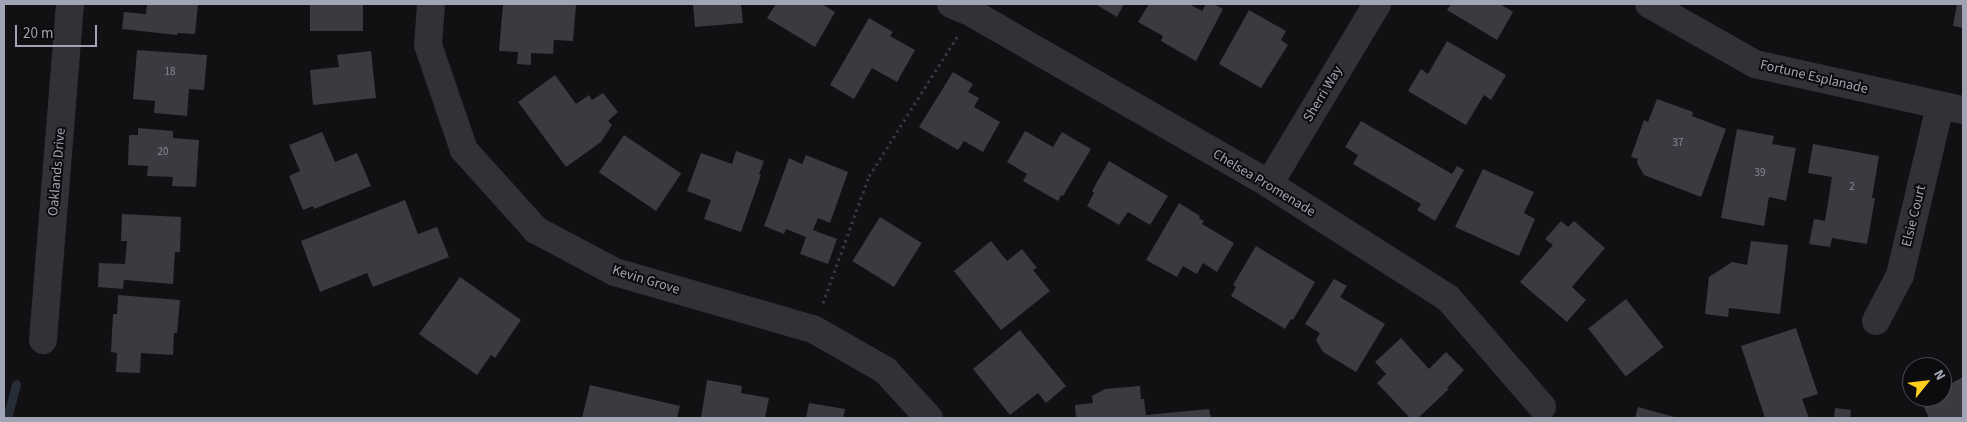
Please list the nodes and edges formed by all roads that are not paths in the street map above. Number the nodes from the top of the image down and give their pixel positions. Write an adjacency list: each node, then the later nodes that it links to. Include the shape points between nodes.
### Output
1 (70, 4): 9 (street, Oaklands Drive)
2 (431, 4): 11 (street, Kevin Grove, via 428,45 464,150 536,230 615,272 813,329 885,370)
3 (1377, 4): 7 (street, Sherri Way)
4 (1649, 4): 6 (street, Fortune Esplanade, via 1755,64)
5 (962, 9): 7 (street, Chelsea Promenade)
6 (1952, 108): 8 (street, Elsie Court, via 1900,275)
7 (1269, 184): 10 (street, Chelsea Promenade, via 1448,298)
8 (1876, 321)
9 (43, 340)
10 (1542, 406)
11 (929, 418)

